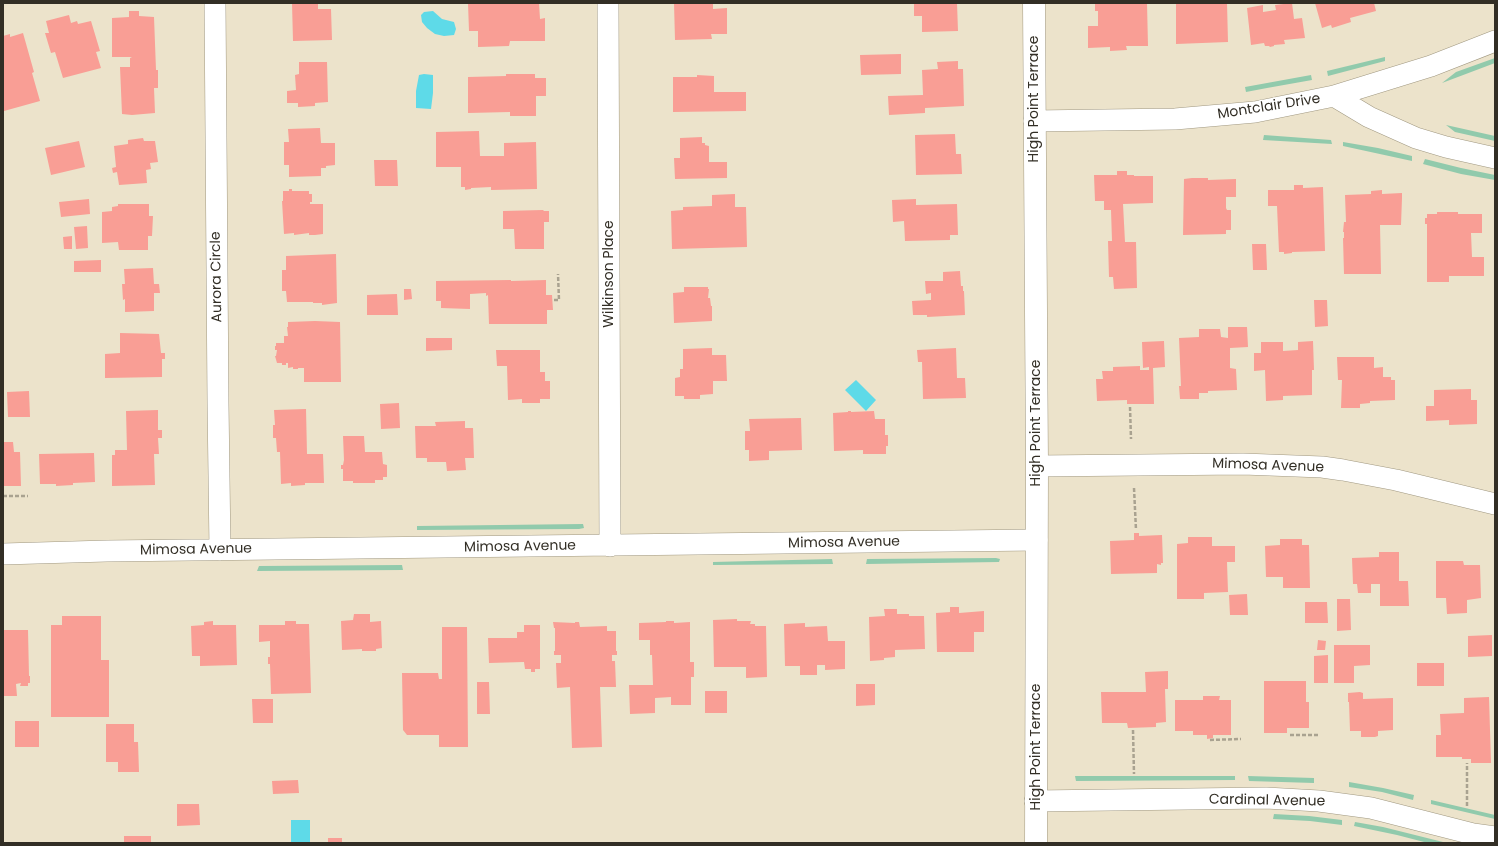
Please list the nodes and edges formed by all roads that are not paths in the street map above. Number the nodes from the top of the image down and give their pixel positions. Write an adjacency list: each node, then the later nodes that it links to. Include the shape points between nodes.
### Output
1 (215, 3): 12 (street, Aurora Circle)
2 (608, 3): 11 (street, Wilkinson Place)
3 (1034, 3): 6 (street, High Point Terrace)
4 (1495, 41): 5 (street, Montclair Drive, via 1431,66)
5 (1334, 96): 6 (street, Montclair Drive, via 1255,112 1175,119); 7 (street, via 1369,117 1416,138)
6 (1034, 121): 8 (street, High Point Terrace)
7 (1495, 158)
8 (1037, 466): 9 (street, Mimosa Avenue, via 1243,464 1322,467 1396,480); 10 (street, High Point Terrace)
9 (1495, 504)
10 (1037, 540): 11 (street, Mimosa Avenue); 14 (street, High Point Terrace)
11 (610, 546): 12 (street, Mimosa Avenue)
12 (220, 550): 13 (street, Mimosa Avenue)
13 (3, 554)
14 (1035, 801): 15 (street, Cardinal Avenue, via 1242,798 1319,801 1371,808 1473,834); 16 (street, High Point Terrace)
15 (1495, 837)
16 (1036, 843)

